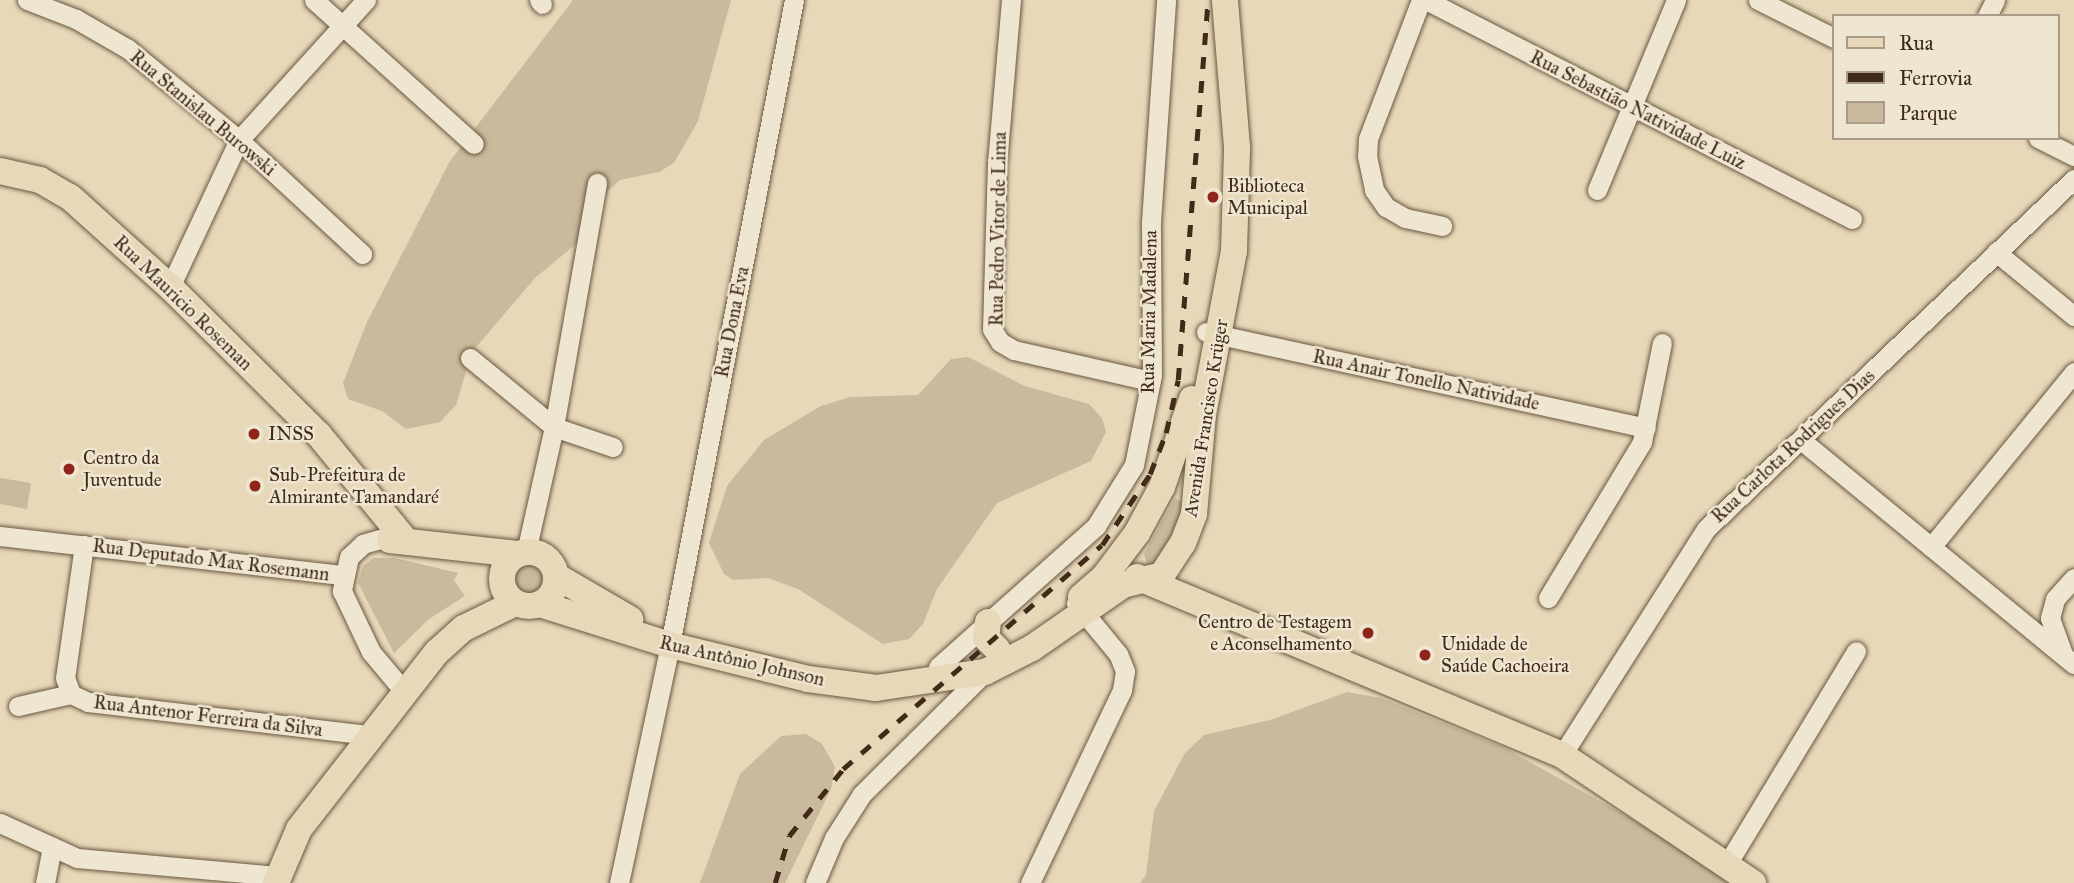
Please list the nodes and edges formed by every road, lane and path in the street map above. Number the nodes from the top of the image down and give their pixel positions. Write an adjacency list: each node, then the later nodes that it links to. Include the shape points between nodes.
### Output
1 (27, 0): 14 (street, Rua Stanislau Burowski, via 76,19 128,49)
2 (314, 0): 11 (street)
3 (366, 0): 11 (street)
4 (794, 0): 52 (street, Rua Dona Eva)
5 (1011, 0): 32 (street, Rua Pedro Vitor de Lima, via 997,162 992,329 1000,342 1014,350)
6 (1166, 0): 32 (street, Rua Maria Madalena, via 1150,222)
7 (1225, 0): 28 (main road, Avenida Francisco Krüger, via 1237,147 1234,224 1221,250)
8 (1423, 0): 13 (street, Rua Sebastião Natividade Luiz); 23 (street, via 1368,139 1367,156 1379,200 1405,218)
9 (1676, 0): 13 (street)
10 (1758, 0): 12 (street)
11 (340, 26): 14 (street); 16 (street)
12 (1832, 37)
13 (1632, 108): 21 (street); 22 (street, Rua Sebastião Natividade Luiz)
14 (239, 140): 25 (street, Rua Stanislau Burowski); 26 (street)
15 (2042, 140): 17 (street)
16 (474, 144)
17 (2074, 156)
18 (0, 171): 26 (main road, Rua Mauricio Roseman, via 40,180 70,197)
19 (2074, 179): 24 (street, Rua Carlota Rodrigues Dias)
20 (597, 183): 33 (street)
21 (1597, 190)
22 (1852, 219)
23 (1442, 226)
24 (1996, 252): 27 (street); 35 (street, Rua Carlota Rodrigues Dias)
25 (362, 254)
26 (170, 287): 40 (main road, Rua Mauricio Roseman, via 319,435)
27 (2074, 316)
28 (1212, 333): 34 (street, Rua Anair Tonello Natividade); 37 (main road, Avenida Francisco Krüger); 38 (main road, Avenida Francisco Krüger)
29 (1662, 343): 34 (street)
30 (470, 358): 33 (street)
31 (2074, 372): 42 (street)
32 (1151, 382): 51 (street, Rua Maria Madalena, via 1134,465 1116,498 1096,526)
33 (554, 427): 36 (street); 48 (street)
34 (1646, 428): 49 (street)
35 (1801, 440): 42 (street); 63 (street, Rua Carlota Rodrigues Dias, via 1706,529)
36 (613, 447)
37 (1162, 488): 38 (main road, via 1180,486); 43 (main road, Avenida Francisco Krüger)
38 (1194, 502): 46 (main road, Avenida Francisco Krüger, via 1183,542)
39 (0, 536): 41 (street, Rua Deputado Max Rosemann)
40 (393, 540): 44 (street, via 353,552); 48 (main road, via 469,551)
41 (84, 545): 44 (street, Rua Deputado Max Rosemann); 59 (street, Rua Antenor Ferreira da Silva, via 65,678)
42 (1931, 547): 55 (street)
43 (1126, 551): 46 (main road, via 1130,568); 50 (main road, Avenida Francisco Krüger)
44 (342, 575): 58 (street, Rua Deputado Max Rosemann, via 346,603 371,652)
45 (556, 576): 48 (main road, Rua Antônio Johnson, via 549,561); 48 (main road, via 552,593); 52 (main road, Rua Antônio Johnson, via 605,607)
46 (1153, 577): 50 (main road, Avenida Francisco Krüger, via 1123,585); 63 (main road, via 1181,598)
47 (2074, 578): 55 (street, via 2055,599 2050,618)
48 (517, 580): 52 (main road, Rua Antônio Johnson); 58 (main road, via 458,619); 62 (main road, via 437,652)
49 (1549, 598)
50 (1080, 607): 53 (main road, Avenida Francisco Krüger); 57 (main road, Avenida Francisco Krüger, via 1032,648); 71 (street, via 1118,654 1125,671 1122,690)
51 (980, 629): 53 (main road); 56 (street, Rua Maria Madalena)
52 (671, 639): 56 (main road, Rua Antônio Johnson, via 846,685 876,688); 69 (street, Rua Dona Eva)
53 (997, 649): 56 (main road, Avenida Francisco Krüger)
54 (1856, 651): 66 (street)
55 (2069, 660)
56 (947, 671): 57 (main road, Avenida Francisco Krüger); 61 (street)
57 (985, 672): 61 (street)
58 (396, 682): 62 (main road)
59 (71, 694): 60 (street); 62 (street, Rua Antenor Ferreira da Silva, via 88,702)
60 (18, 706)
61 (947, 713): 70 (street, via 862,794 834,838)
62 (362, 743): 67 (main road, via 299,829)
63 (1562, 755): 66 (main road)
64 (0, 823): 65 (street)
65 (52, 847): 67 (street, via 77,858); 68 (street)
66 (1726, 866): 72 (main road)
67 (277, 879)
68 (45, 883)
69 (619, 883)
70 (815, 883)
71 (1030, 883)
72 (1753, 883)

